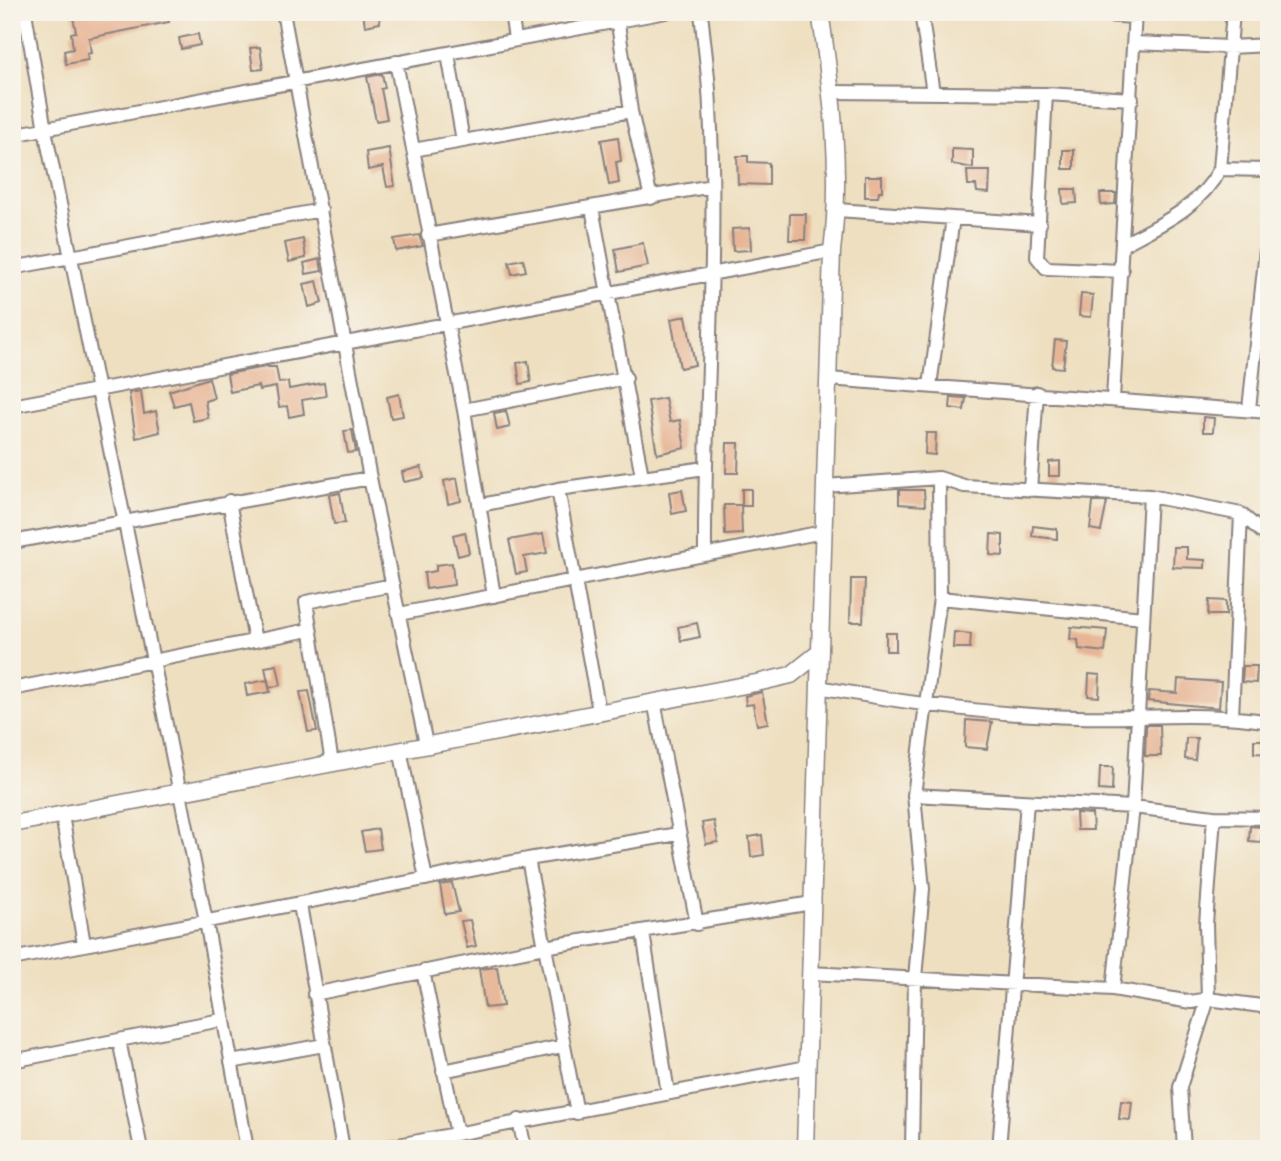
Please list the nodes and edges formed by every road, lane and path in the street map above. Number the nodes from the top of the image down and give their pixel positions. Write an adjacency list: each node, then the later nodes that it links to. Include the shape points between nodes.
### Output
1 (25, 12): 24 (street)
2 (283, 12): 18 (street)
3 (511, 12): 12 (street)
4 (666, 12): 11 (street)
5 (701, 12): 30 (street)
6 (820, 12): 19 (street)
7 (921, 12): 20 (street)
8 (1063, 12): 10 (street)
9 (1233, 12): 15 (street)
10 (1135, 15): 13 (street)
11 (618, 23): 12 (street); 23 (street)
12 (515, 39): 16 (street)
13 (1134, 43): 15 (street); 22 (street)
14 (1269, 45): 15 (street)
15 (1230, 47): 28 (street)
16 (447, 54): 17 (street); 26 (street)
17 (396, 62): 18 (street); 27 (street)
18 (294, 80): 24 (street); 33 (street)
19 (832, 92): 20 (street); 34 (street)
20 (933, 93): 21 (street)
21 (1046, 94): 22 (street); 37 (street)
22 (1132, 99): 39 (street)
23 (631, 111): 26 (street); 31 (street)
24 (44, 130): 25 (street); 41 (street)
25 (12, 135)
26 (463, 141): 27 (street)
27 (413, 150): 38 (street)
28 (1220, 169): 29 (street); 39 (street, via 1189,207)
29 (1269, 170)
30 (712, 186): 31 (street); 44 (street)
31 (651, 198): 32 (street)
32 (592, 208): 38 (street); 45 (street)
33 (321, 210): 41 (street); 47 (street)
34 (837, 210): 35 (street); 40 (street)
35 (953, 218): 37 (street); 50 (street)
36 (1269, 222): 55 (street)
37 (1040, 224): 43 (street, via 1037,257 1046,268)
38 (428, 235): 46 (street)
39 (1124, 244): 43 (street)
40 (832, 251): 44 (street); 49 (street)
41 (71, 258): 42 (street); 51 (street)
42 (12, 268)
43 (1122, 271): 53 (street)
44 (710, 272): 45 (street); 58 (street)
45 (608, 294): 46 (street); 48 (street)
46 (446, 326): 47 (street); 56 (street)
47 (347, 343): 51 (street); 60 (street)
48 (626, 378): 56 (street); 59 (street)
49 (828, 379): 50 (street); 62 (street)
50 (930, 386): 52 (street)
51 (99, 390): 54 (street); 69 (street)
52 (1037, 393): 53 (street); 64 (street)
53 (1113, 399): 55 (street)
54 (12, 406)
55 (1249, 409): 57 (street)
56 (464, 410): 67 (street)
57 (1269, 412)
58 (705, 468): 59 (street); 73 (street)
59 (642, 476): 63 (street)
60 (370, 478): 66 (street); 75 (street)
61 (939, 478): 62 (street); 64 (street, via 964,486); 77 (street)
62 (825, 486): 70 (street)
63 (558, 489): 67 (street); 74 (street)
64 (1030, 490): 65 (street)
65 (1150, 496): 68 (street); 79 (street)
66 (229, 501): 69 (street); 81 (street)
67 (481, 505): 76 (street)
68 (1241, 514): 71 (street); 91 (street)
69 (125, 520): 72 (street); 83 (street)
70 (823, 532): 73 (street); 82 (street)
71 (1269, 538)
72 (12, 542)
73 (705, 554): 74 (street)
74 (575, 580): 76 (street); 89 (street)
75 (393, 585): 78 (street); 80 (street, via 306,602)
76 (494, 596): 78 (street)
77 (940, 598): 79 (street); 88 (street)
78 (399, 614): 93 (street)
79 (1143, 618): 90 (street)
80 (309, 630): 81 (street); 95 (street)
81 (255, 641): 83 (street)
82 (820, 652): 84 (street); 86 (street)
83 (152, 663): 85 (street); 96 (street)
84 (791, 675): 86 (street); 87 (street)
85 (12, 689)
86 (818, 693): 88 (street); 107 (street)
87 (654, 701): 89 (street); 104 (street)
88 (924, 706): 90 (street, via 1078,718); 97 (street)
89 (599, 711): 93 (street)
90 (1138, 715): 91 (street); 99 (street)
91 (1232, 717): 92 (street)
92 (1269, 722)
93 (426, 744): 94 (street)
94 (400, 749): 95 (street); 106 (street)
95 (332, 763): 96 (street)
96 (180, 792): 100 (street); 109 (street)
97 (915, 795): 98 (street); 117 (street, via 923,889)
98 (1027, 802): 99 (street); 118 (street)
99 (1133, 807): 101 (street); 119 (street)
100 (62, 815): 103 (street); 112 (street)
101 (1214, 817): 102 (street); 121 (street, via 1206,924)
102 (1269, 818)
103 (12, 824)
104 (678, 834): 105 (street); 110 (street)
105 (528, 859): 106 (street); 113 (street)
106 (426, 879): 108 (street)
107 (812, 903): 110 (street); 116 (street)
108 (300, 905): 109 (street); 120 (street)
109 (206, 921): 112 (street); 123 (street)
110 (697, 924): 111 (street)
111 (643, 933): 113 (street); 131 (street)
112 (84, 944): 114 (street)
113 (544, 947): 115 (street); 126 (street)
114 (12, 959)
115 (423, 971): 120 (street); 130 (street)
116 (810, 973): 117 (street); 129 (street)
117 (915, 978): 118 (street); 141 (street)
118 (1014, 984): 119 (street); 142 (street)
119 (1113, 989): 121 (street, via 1191,1002)
120 (314, 994): 125 (street)
121 (1208, 999): 122 (street); 143 (street, via 1180,1087)
122 (1269, 1007)
123 (222, 1020): 124 (street); 128 (street)
124 (119, 1040): 127 (street); 135 (street)
125 (324, 1045): 128 (street); 137 (street)
126 (563, 1046): 130 (street); 132 (street)
127 (12, 1061)
128 (231, 1062): 136 (street)
129 (807, 1067): 131 (street); 140 (street)
130 (443, 1071): 134 (street)
131 (668, 1093): 132 (street)
132 (577, 1113): 133 (street)
133 (519, 1120): 134 (street); 139 (street)
134 (457, 1134): 138 (street)
135 (141, 1149)
136 (247, 1149)
137 (343, 1149)
138 (377, 1149)
139 (525, 1149)
140 (805, 1149)
141 (912, 1149)
142 (999, 1149)
143 (1184, 1149)

